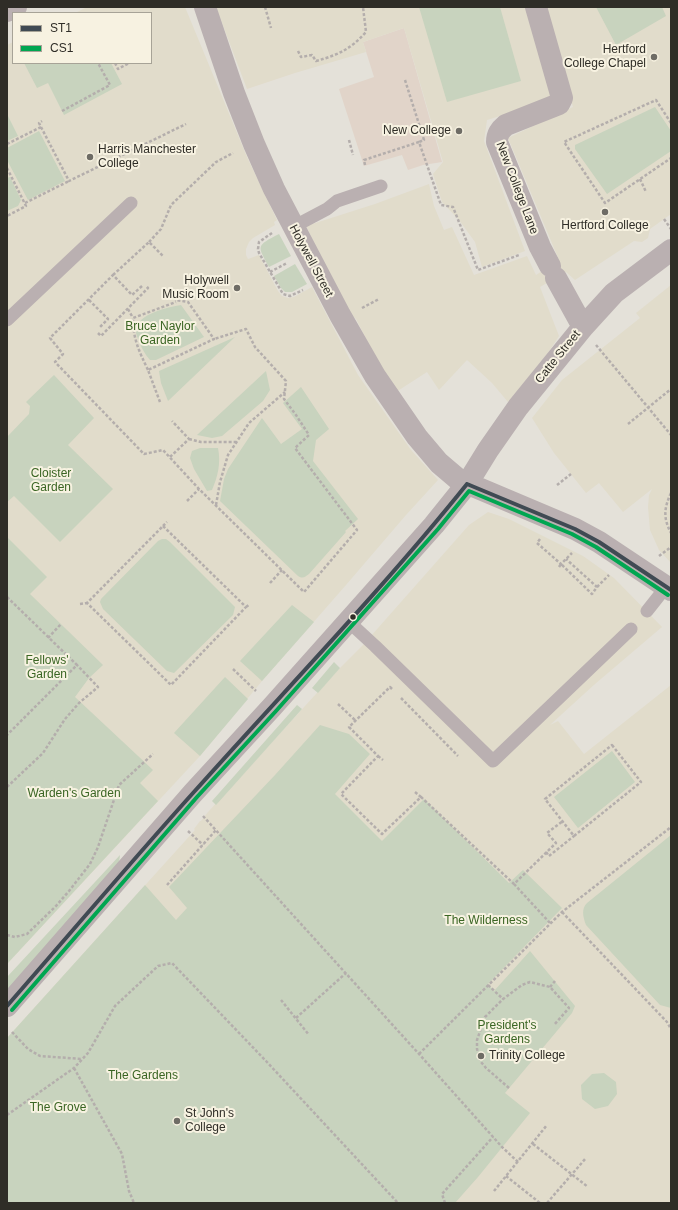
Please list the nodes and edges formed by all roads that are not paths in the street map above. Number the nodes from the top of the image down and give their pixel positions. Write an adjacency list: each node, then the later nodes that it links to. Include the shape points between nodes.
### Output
1 (16, 7): 4 (street)
2 (205, 7): 7 (street, Holywell Street, via 234,93 274,189)
3 (536, 7): 10 (street, New College Lane, via 562,98 559,104 506,125 497,136 497,142 540,247)
4 (7, 11)
5 (380, 186): 7 (lane, via 337,201 327,209)
6 (131, 203): 9 (lane)
7 (284, 229): 11 (street, Holywell Street, via 340,315 375,376 417,437 450,473)
8 (671, 250): 10 (street, Catte Street, via 614,293)
9 (7, 320)
10 (583, 327): 11 (street, Catte Street, via 518,407)
11 (467, 484): 12 (street, Holywell Street, via 575,529 612,550); 14 (street, Catte Street, via 434,526)
12 (669, 589): 13 (lane)
13 (647, 611)
14 (349, 622): 15 (lane, via 493,761); 16 (street, Catte Street, via 193,793)
15 (631, 629)
16 (7, 1006)

